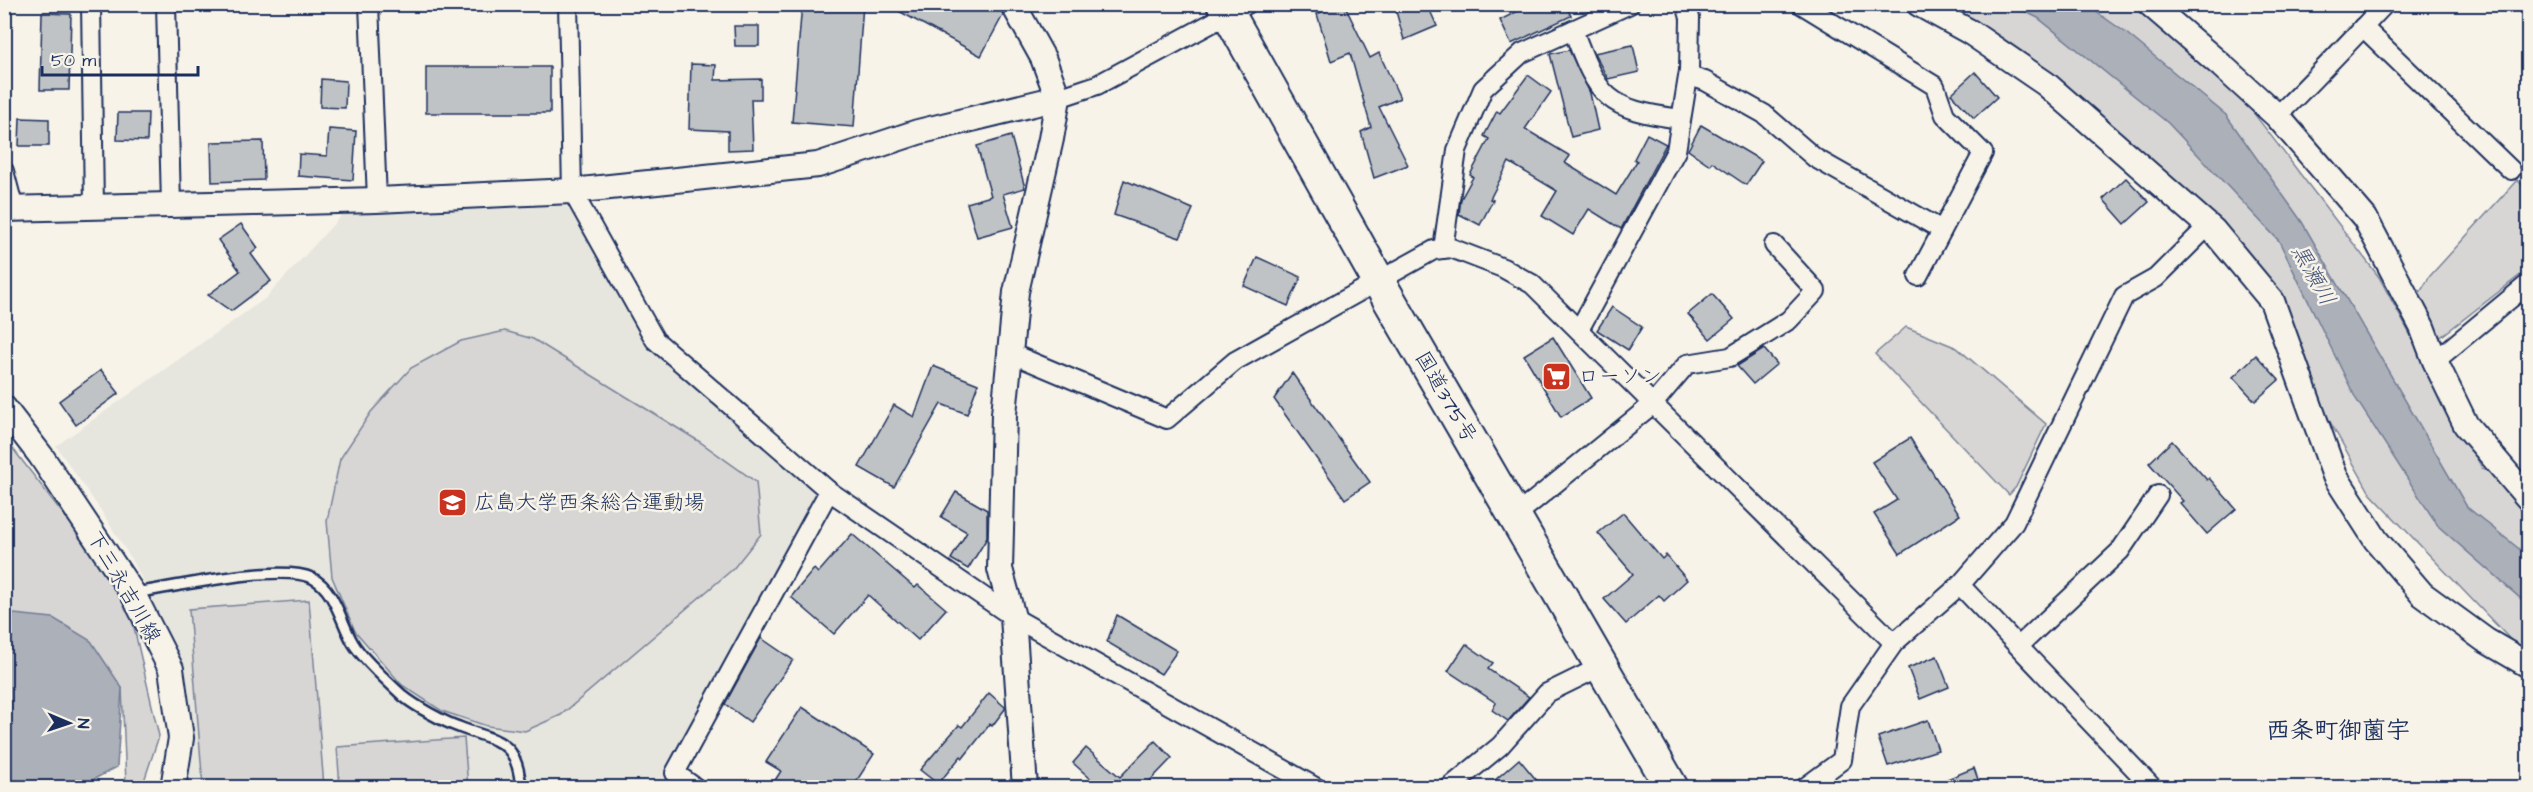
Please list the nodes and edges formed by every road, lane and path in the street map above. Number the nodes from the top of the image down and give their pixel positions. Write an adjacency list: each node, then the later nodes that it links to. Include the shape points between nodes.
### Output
1 (91, 4): 24 (street)
2 (166, 4): 23 (street)
3 (369, 4): 22 (street)
4 (568, 4): 21 (street)
5 (1012, 4): 16 (street, via 1042,58)
6 (1630, 4): 14 (street)
7 (1686, 4): 15 (street, via 1690,18)
8 (1801, 4): 27 (street, via 1935,86 1945,115 1983,153)
9 (1919, 4): 26 (street, via 1970,32 2046,84)
10 (2150, 4): 17 (street)
11 (2385, 4): 13 (street)
12 (1233, 7): 16 (street, via 1097,85); 31 (highway, 国道375号)
13 (2363, 27): 17 (street); 20 (street)
14 (1573, 30): 18 (street, via 1591,76 1612,102 1645,115); 29 (street, via 1522,52 1483,89 1457,150)
15 (1689, 76): 18 (street); 27 (street, via 1764,114 1815,158)
16 (1058, 98): 21 (street, via 918,132 818,165); 34 (street, via 1016,292)
17 (2277, 116): 35 (street, via 2365,218 2422,327)
18 (1681, 119): 33 (street, via 1676,151)
19 (4, 171): 25 (street)
20 (2511, 171)
21 (572, 191): 22 (street); 38 (street, via 655,340)
22 (377, 200): 23 (street)
23 (171, 205): 24 (street)
24 (94, 207): 25 (street)
25 (9, 209)
26 (2208, 226): 42 (street, via 2156,278 2124,296 2014,523); 47 (street, via 2272,301 2335,476 2376,540 2422,594 2485,640)
27 (1942, 230): 30 (street)
28 (1774, 244): 36 (street, via 1816,291 1789,320 1730,357 1687,364)
29 (1443, 249): 31 (street, via 1434,250); 33 (street, via 1451,248 1503,268 1532,284)
30 (1918, 276)
31 (1378, 282): 34 (street, via 1235,362 1167,419); 41 (highway, 国道375号)
32 (2529, 284): 35 (street)
33 (1579, 330): 36 (street)
34 (1010, 353): 44 (street, via 999,569)
35 (2435, 361): 40 (street, via 2466,425)
36 (1653, 404): 41 (street); 45 (street)
37 (4, 408): 43 (street, 下三永吉川線, via 41,456)
38 (830, 490): 44 (street); 51 (street, via 675,773)
39 (2158, 495): 46 (street, via 2120,551)
40 (2529, 498)
41 (1515, 516): 48 (highway, 国道375号)
42 (1960, 585): 45 (street); 46 (street)
43 (133, 594): 49 (street, 下三永吉川線, via 171,669 181,738); 50 (lane, via 278,572 312,578 327,590 354,645 405,697 458,727 489,736 511,750)
44 (1013, 617): 52 (street); 53 (street)
45 (1894, 643): 56 (street, via 1850,706 1842,760)
46 (2019, 646): 57 (street)
47 (2529, 665)
48 (1602, 666): 54 (street, via 1547,693 1500,746); 55 (highway, 国道375号)
49 (173, 788)
50 (521, 788)
51 (696, 788)
52 (1025, 788)
53 (1317, 788)
54 (1449, 788)
55 (1672, 788)
56 (1804, 788)
57 (2152, 788)

